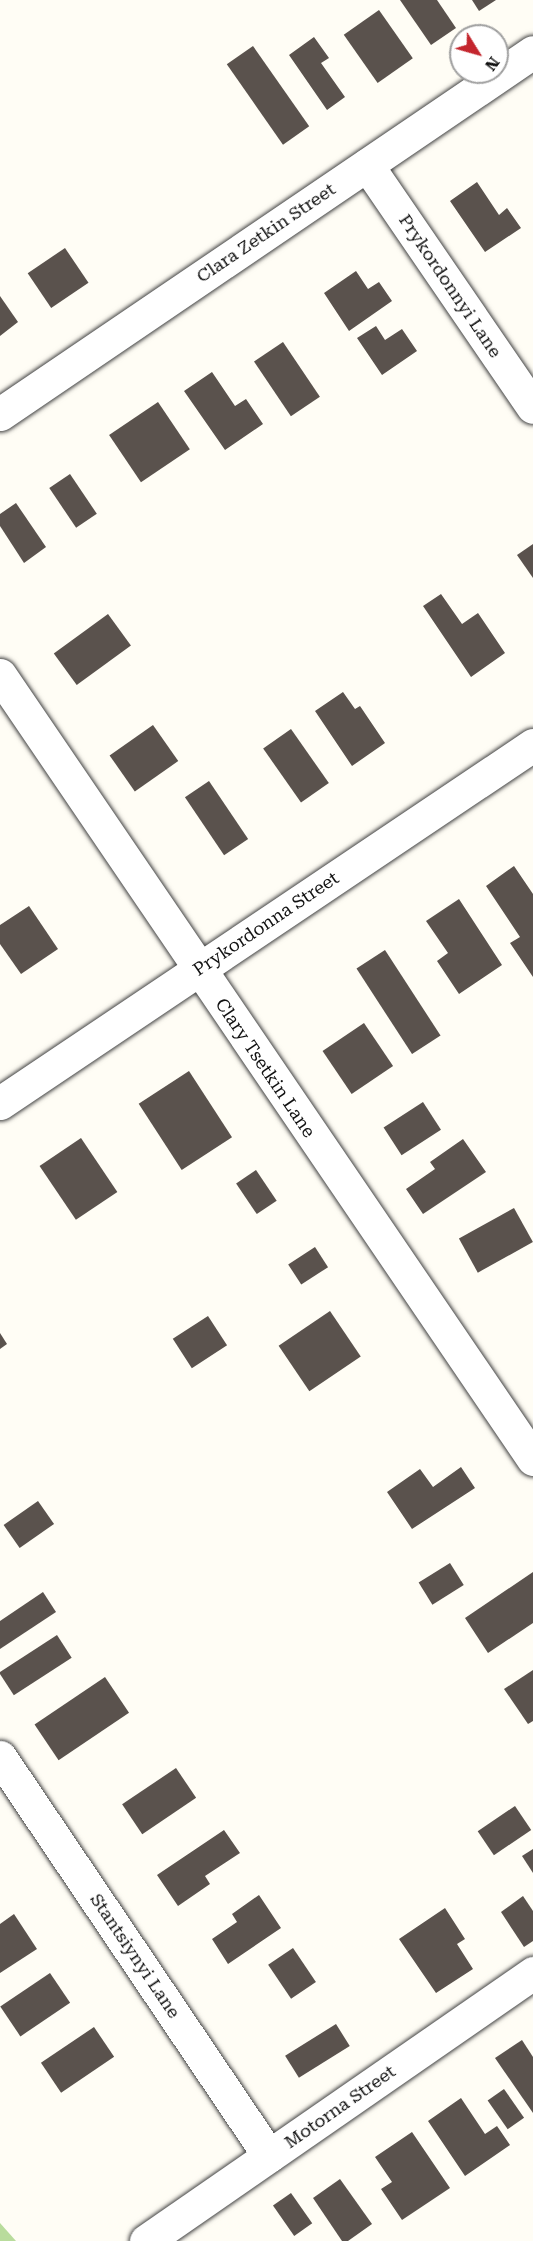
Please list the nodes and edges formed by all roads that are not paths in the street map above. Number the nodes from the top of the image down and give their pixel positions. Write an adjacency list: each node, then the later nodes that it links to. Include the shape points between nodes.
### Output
1 (533, 52): 2 (street, Clara Zetkin Street)
2 (367, 165): 3 (street, Prykordonnyi Lane); 4 (street, Clara Zetkin Street)
3 (533, 407)
4 (0, 414)
5 (0, 675): 7 (street, Clary Tsetkin Lane)
6 (533, 745): 7 (street, Prykordonna Street)
7 (198, 970): 8 (street, Prykordonna Street); 9 (street, Clary Tsetkin Lane)
8 (0, 1103)
9 (533, 1460)
10 (0, 1757): 12 (street, Stantsiynyi Lane)
11 (533, 1972): 12 (street, Motorna Street)
12 (269, 2156): 13 (street, Motorna Street)
13 (146, 2241)

